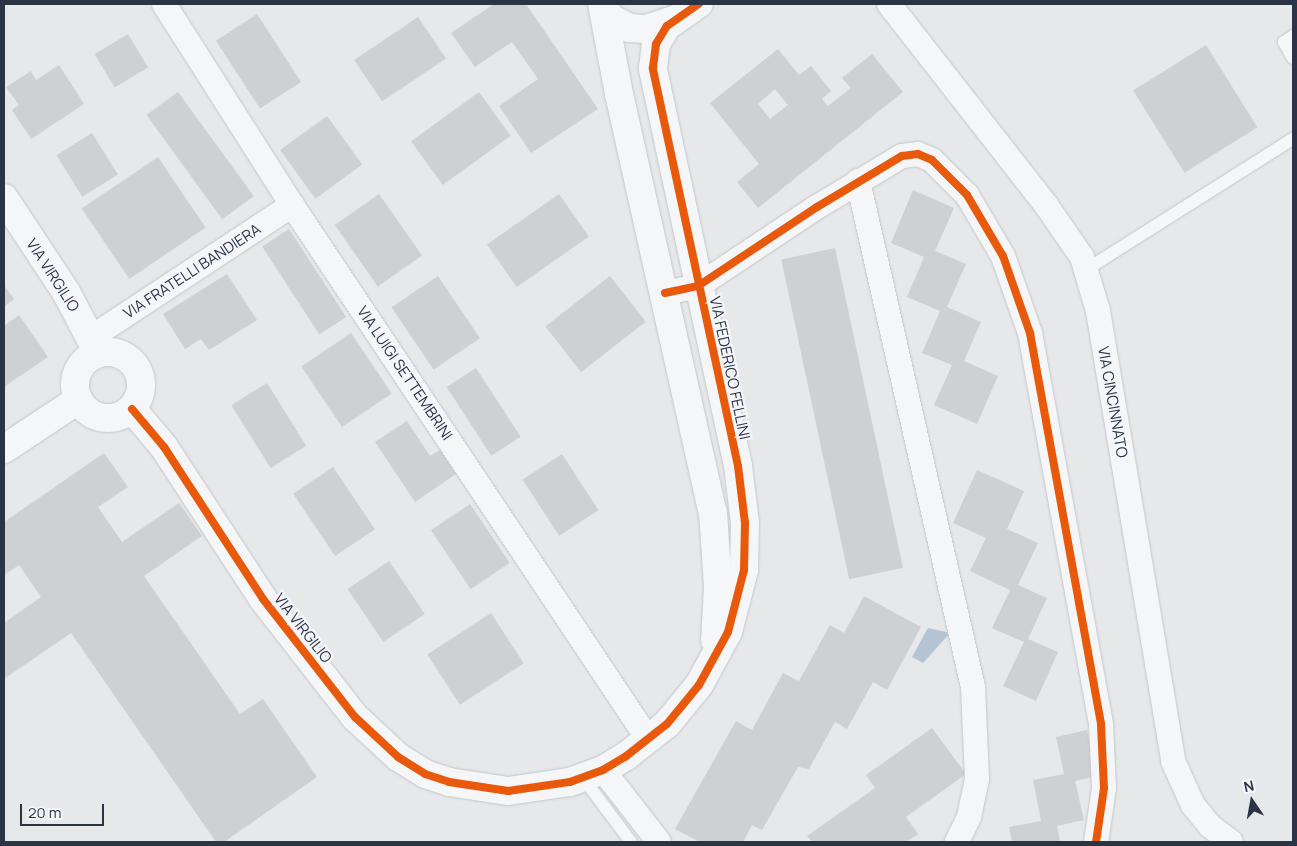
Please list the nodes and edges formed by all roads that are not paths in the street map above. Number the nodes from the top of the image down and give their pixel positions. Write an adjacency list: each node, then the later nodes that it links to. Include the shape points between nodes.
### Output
1 (164, 4): 11 (street, VIA LUIGI SETTEMBRINI)
2 (603, 4): 5 (street, via 610,18 630,28 646,29); 14 (street, via 619,94)
3 (699, 4): 5 (street, VIA FEDERICO FELLINI)
4 (890, 4): 12 (street, VIA CINCINNATO, via 1067,233)
5 (673, 20): 13 (street, VIA FEDERICO FELLINI, via 656,44 653,68)
6 (1293, 36): 7 (lane, via 1284,42)
7 (1293, 58)
8 (1293, 139): 12 (lane)
9 (858, 181): 13 (street); 24 (street, via 973,688 976,779 969,817); 25 (street, via 902,156 918,154 932,160 967,195 987,225 1016,288 1030,333 1101,725 1104,788)
10 (4, 198): 15 (street, VIA VIRGILIO)
11 (292, 205): 15 (street, VIA FRATELLI BANDIERA); 20 (street, VIA LUIGI SETTEMBRINI)
12 (1086, 269): 26 (street, VIA CINCINNATO, via 1098,311 1173,761 1193,805 1210,826)
13 (698, 286): 14 (street); 19 (street, VIA FEDERICO FELLINI, via 738,466 746,523 740,596 728,632)
14 (665, 293): 19 (street, via 715,528 718,606)
15 (95, 345): 16 (street, via 80,367 75,389); 17 (street, via 121,354 137,368 142,389)
16 (78, 400): 17 (street, via 93,415 103,418 118,417); 18 (street)
17 (132, 409): 21 (street, VIA VIRGILIO, via 164,447 263,598 363,726 385,747 425,774 465,786 508,791 542,788)
18 (4, 449)
19 (711, 666): 20 (street, VIA FEDERICO FELLINI, via 684,705)
20 (648, 740): 21 (street, VIA VIRGILIO)
21 (593, 774): 22 (lane); 23 (street)
22 (631, 842)
23 (659, 842)
24 (957, 842)
25 (1096, 842)
26 (1231, 842)

